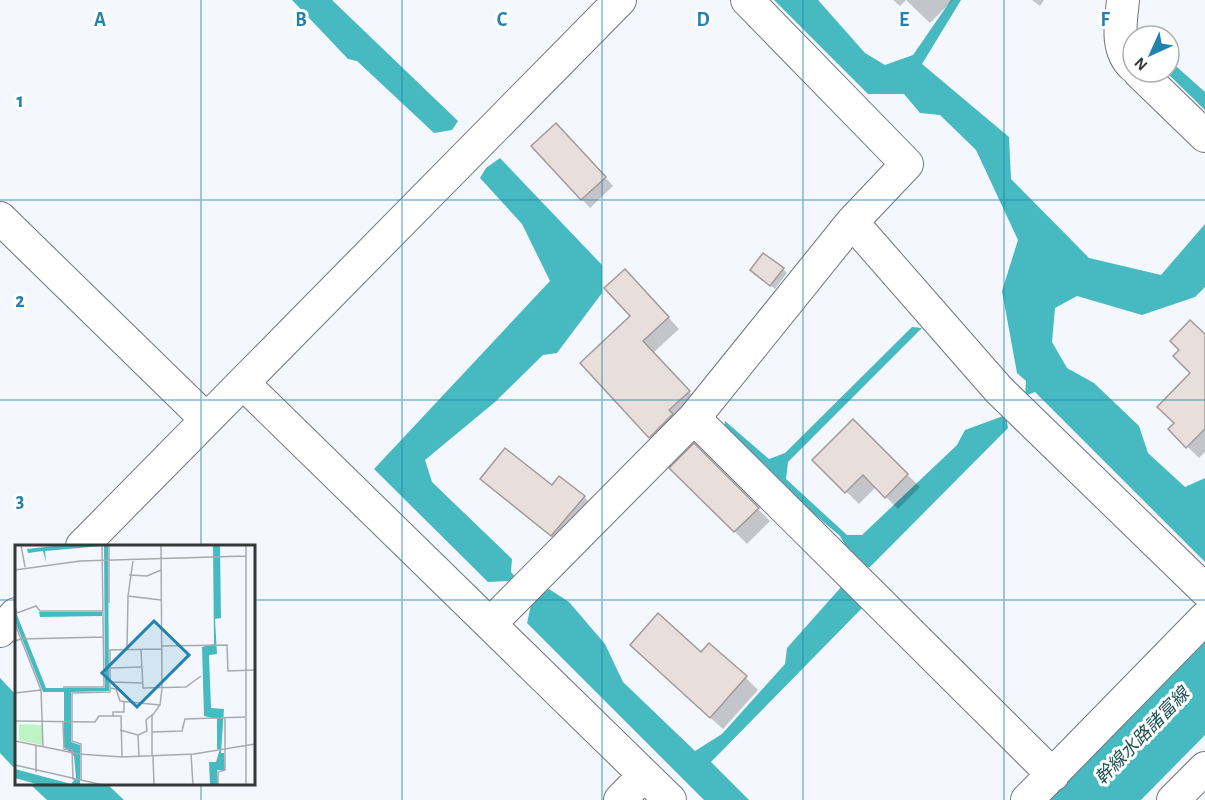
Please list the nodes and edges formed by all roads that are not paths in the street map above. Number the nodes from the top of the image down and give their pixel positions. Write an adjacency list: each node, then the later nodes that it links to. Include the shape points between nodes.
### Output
1 (620, 0): 11 (street)
2 (747, 0): 10 (street, via 907,164)
3 (1123, 0): 4 (street)
4 (1121, 24)
5 (1121, 26): 6 (street)
6 (1121, 42)
7 (1151, 84): 8 (street)
8 (1205, 136)
9 (0, 218): 13 (street)
10 (852, 222): 12 (street); 15 (street, via 999,390)
11 (244, 384): 13 (street); 18 (street)
12 (694, 418): 18 (street); 22 (street)
13 (206, 419): 14 (street)
14 (83, 545)
15 (1205, 590)
16 (15, 615): 19 (street)
17 (1205, 618): 22 (street)
18 (490, 624): 21 (street)
19 (0, 631)
20 (1205, 768): 26 (street)
21 (644, 775): 23 (street); 24 (street)
22 (1053, 775): 25 (street)
23 (620, 800)
24 (670, 800)
25 (1027, 800)
26 (1173, 800)

